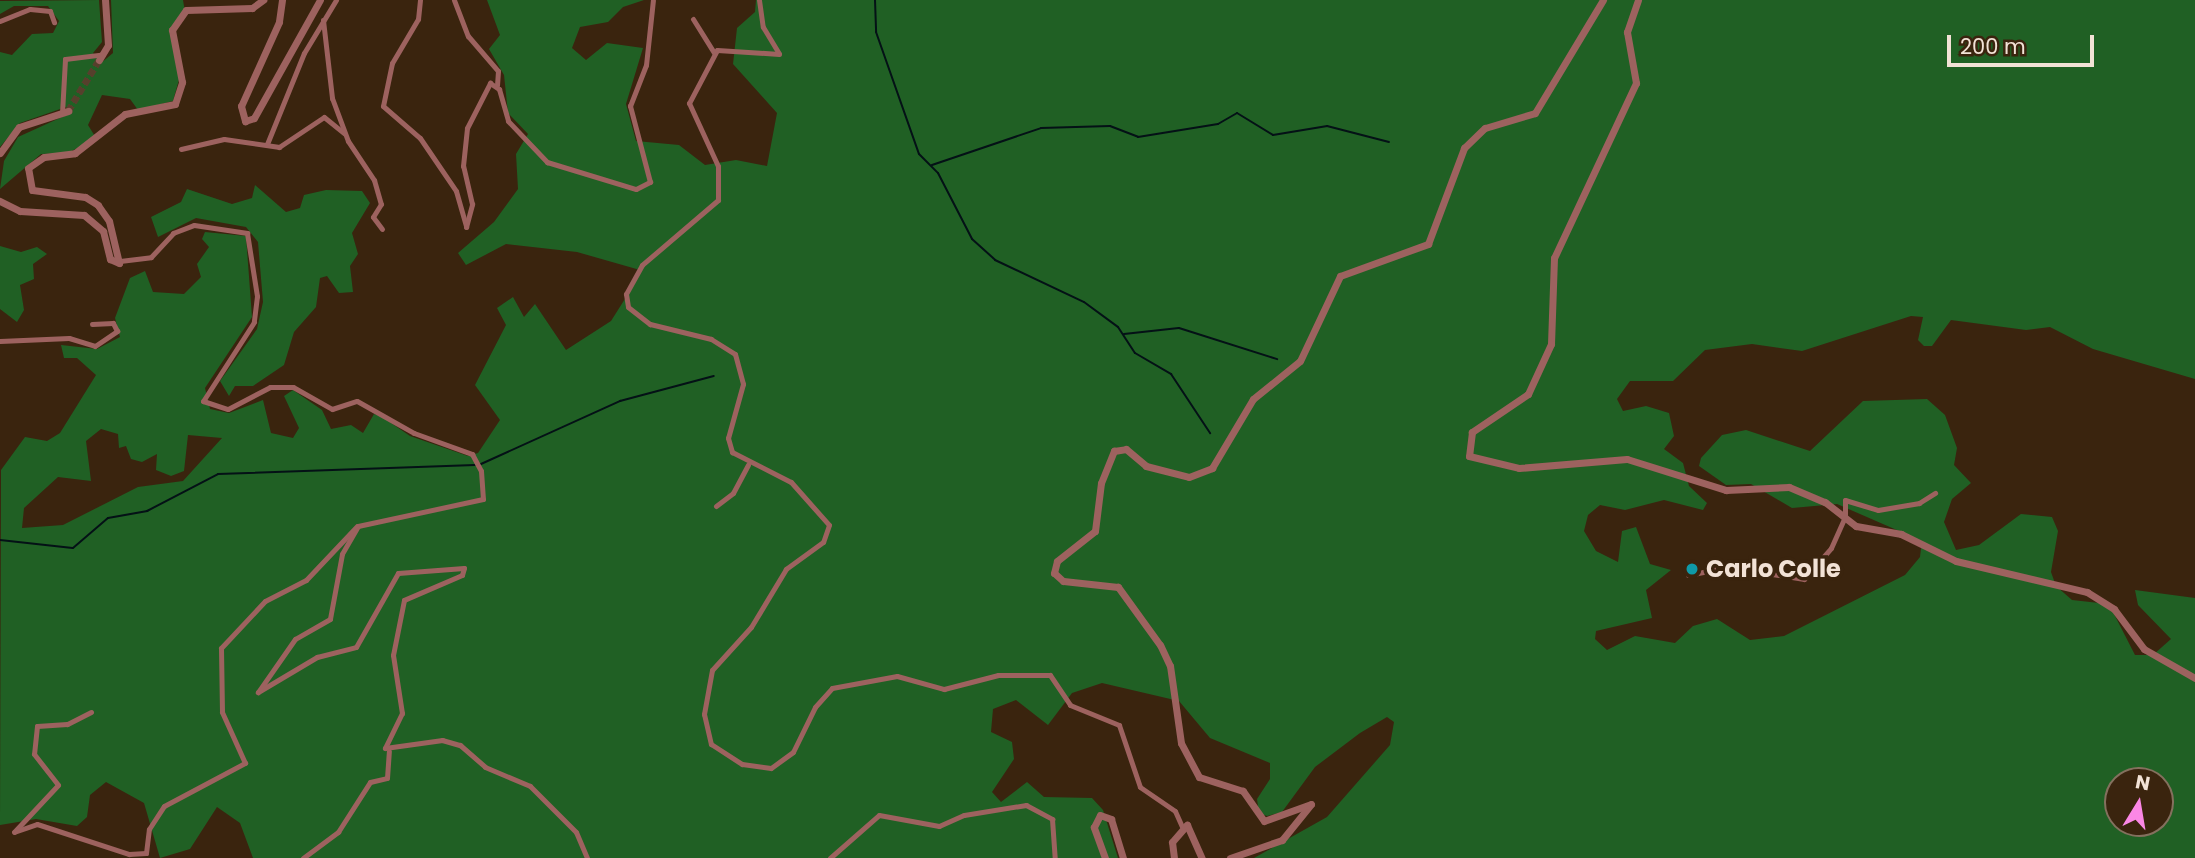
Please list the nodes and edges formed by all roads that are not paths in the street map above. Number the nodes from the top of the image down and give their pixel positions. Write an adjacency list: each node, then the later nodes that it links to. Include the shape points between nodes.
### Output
1 (105, 0): 17 (street)
2 (263, 0): 27 (street, via 252,8 186,10 172,30 183,82 175,104 125,114 75,153 44,157 28,168 32,190 85,197 97,205)
3 (282, 0): 4 (street, via 279,22 241,106 245,121 254,118)
4 (320, 0)
5 (336, 0): 13 (street)
6 (420, 0): 18 (street, via 418,19 392,63 383,106 420,138 460,198 466,227 472,204 463,166 467,128 484,86)
7 (454, 0): 18 (street, via 468,36 498,71)
8 (653, 0): 18 (street, via 646,65 630,106 651,172 646,187 547,162 508,121)
9 (759, 0): 16 (street, via 763,27 779,54)
10 (1603, 0): 48 (street, via 1535,113 1485,128 1464,148 1427,244 1340,276 1300,361 1253,399 1212,468 1189,477 1146,466 1126,449 1114,451 1101,483 1095,531 1057,561 1054,573 1063,581 1118,587 1160,645 1170,666 1181,743 1199,777 1243,791 1264,821 1311,804 1282,839)
11 (1638, 0): 33 (street, via 1627,32 1636,83 1554,258 1551,344 1528,394 1476,428 1466,449 1475,460 1508,467 1627,460 1726,490 1777,484 1817,497)
12 (693, 19): 16 (street)
13 (323, 20): 21 (street, via 332,98); 22 (street)
14 (0, 21): 15 (street, via 30,9 50,11)
15 (54, 22)
16 (714, 52): 30 (street, via 688,107 718,166 718,200 636,271 626,303 650,324 711,339 735,354 743,384 729,438 732,452)
17 (101, 57): 20 (street, via 65,59)
18 (497, 85)
19 (68, 111): 20 (street)
20 (60, 117): 24 (street, via 19,127)
21 (346, 135): 22 (street, via 324,117 279,147); 26 (street, via 374,180 381,204 373,218)
22 (267, 144): 23 (street, via 224,139)
23 (181, 149)
24 (0, 153)
25 (0, 201): 27 (street, via 20,211 84,215 103,231 111,262)
26 (382, 229)
27 (120, 261): 34 (street, via 151,257 173,233 194,225 247,233 257,296 254,322 203,401 228,409 270,387 293,387 332,409 357,401 414,433 472,454 485,495 478,502)
28 (92, 324): 29 (street, via 113,323 117,331 94,346 69,338)
29 (0, 341)
30 (748, 465): 32 (street, via 733,494); 39 (street, via 791,482 829,530 823,542 786,569 751,626 712,670 704,726 717,750 760,769 779,765 793,752 825,693 858,681 906,677 944,690 998,675 1050,675 1070,705 1119,725 1140,787 1175,811)
31 (1935, 494): 33 (street, via 1919,503 1878,510 1848,499)
32 (716, 506)
33 (1845, 517): 35 (street, via 1831,548 1804,579 1728,567); 36 (street, via 1956,561 2087,592 2114,609 2144,649)
34 (363, 523): 37 (street, via 300,585 265,601 221,648 222,712 245,763 164,806 149,829 146,853 129,854 37,824 14,832 58,785 34,754 37,726 67,724); 38 (street, via 342,554 330,619 295,639 258,692 317,657 356,646 398,573 464,568 462,575 404,600 393,655 402,713 386,741)
35 (1688, 575)
36 (2195, 678)
37 (91, 712)
38 (389, 751): 40 (street, via 387,778 370,782 338,832); 41 (street, via 426,742 460,745 485,767 530,786 576,832)
39 (1182, 827): 46 (street, via 1171,847); 47 (street, via 1192,828)
40 (303, 858)
41 (587, 858)
42 (830, 858): 43 (street, via 879,815 939,826 964,814 1026,805 1052,819)
43 (1055, 858)
44 (1105, 858): 45 (street, via 1094,827 1100,815 1111,819)
45 (1123, 858)
46 (1174, 858)
47 (1202, 858)
48 (1230, 858)

